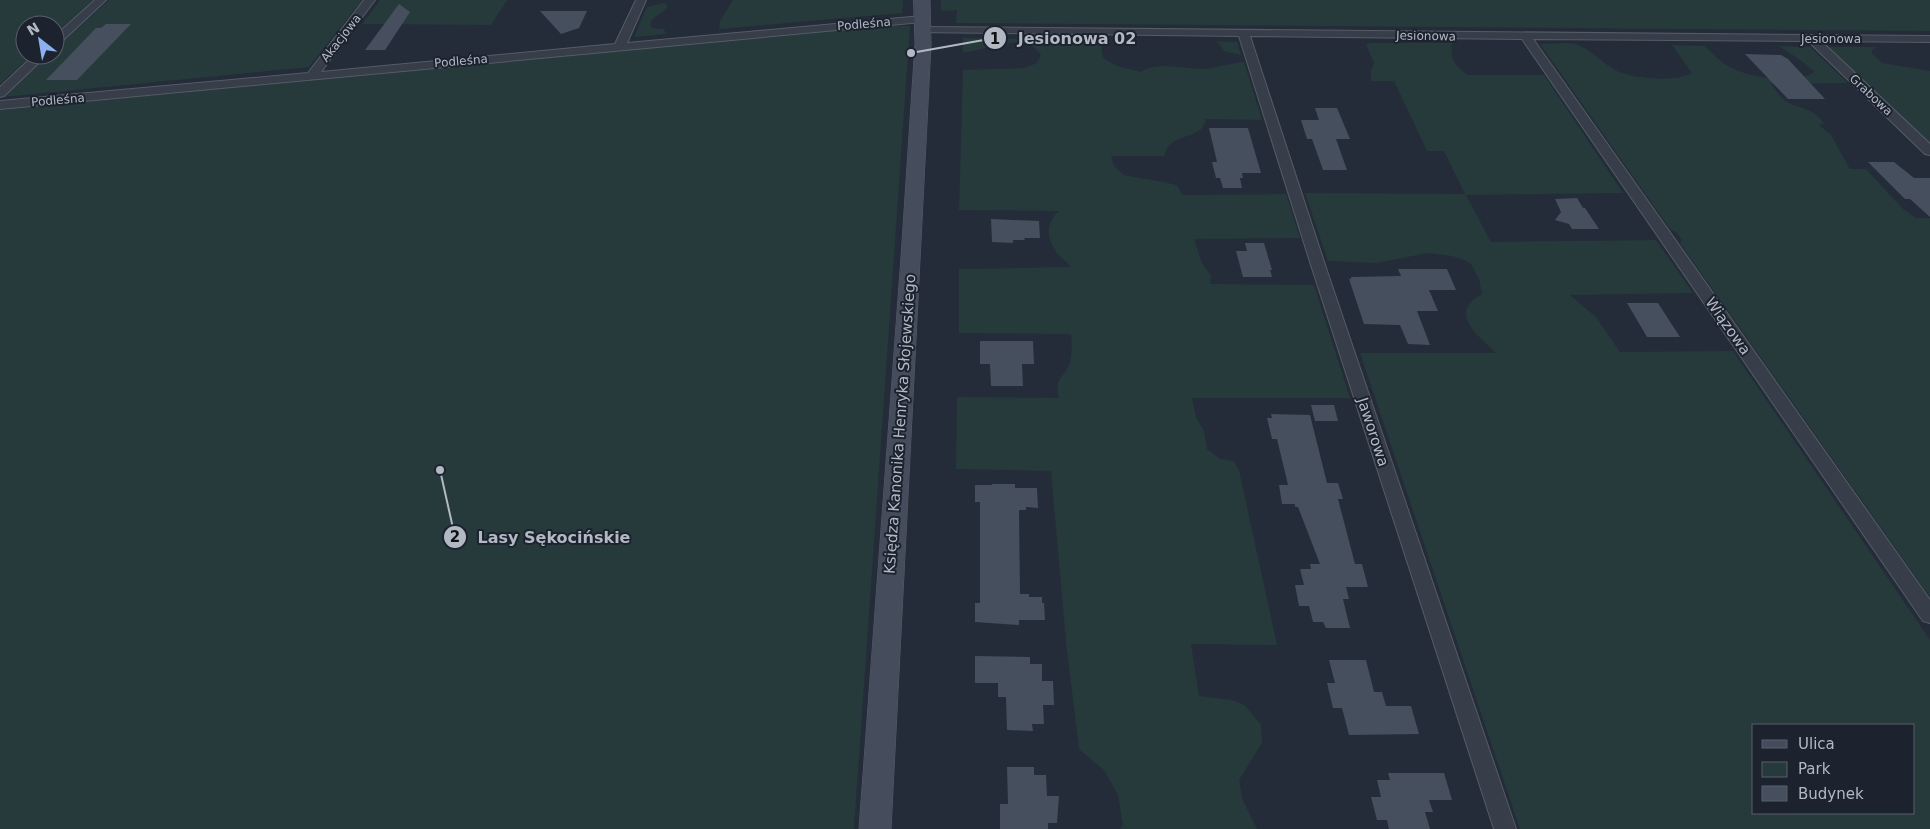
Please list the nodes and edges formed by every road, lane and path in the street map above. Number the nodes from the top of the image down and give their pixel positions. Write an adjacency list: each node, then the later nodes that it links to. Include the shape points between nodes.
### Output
1 (101, 0): 5 (street)
2 (370, 0): 12 (street, Akacjowa)
3 (640, 0): 10 (street)
4 (922, 16): 6 (street, Jesionowa); 10 (street, Podleśna); 17 (street, Księdza Kanonika Henryka Słojewskiego, via 912,248)
5 (65, 33)
6 (1244, 34): 7 (street, Jesionowa); 18 (street, Jaworowa)
7 (1526, 37): 8 (street, Jesionowa); 16 (street, Wiązowa)
8 (1812, 39): 9 (street, Jesionowa); 15 (street, Grabowa)
9 (1930, 39)
10 (620, 46): 12 (street, Podleśna)
11 (30, 65): 13 (street)
12 (312, 75): 14 (street, Podleśna)
13 (0, 93)
14 (0, 105)
15 (1930, 151)
16 (1930, 615)
17 (875, 829)
18 (1505, 829)

